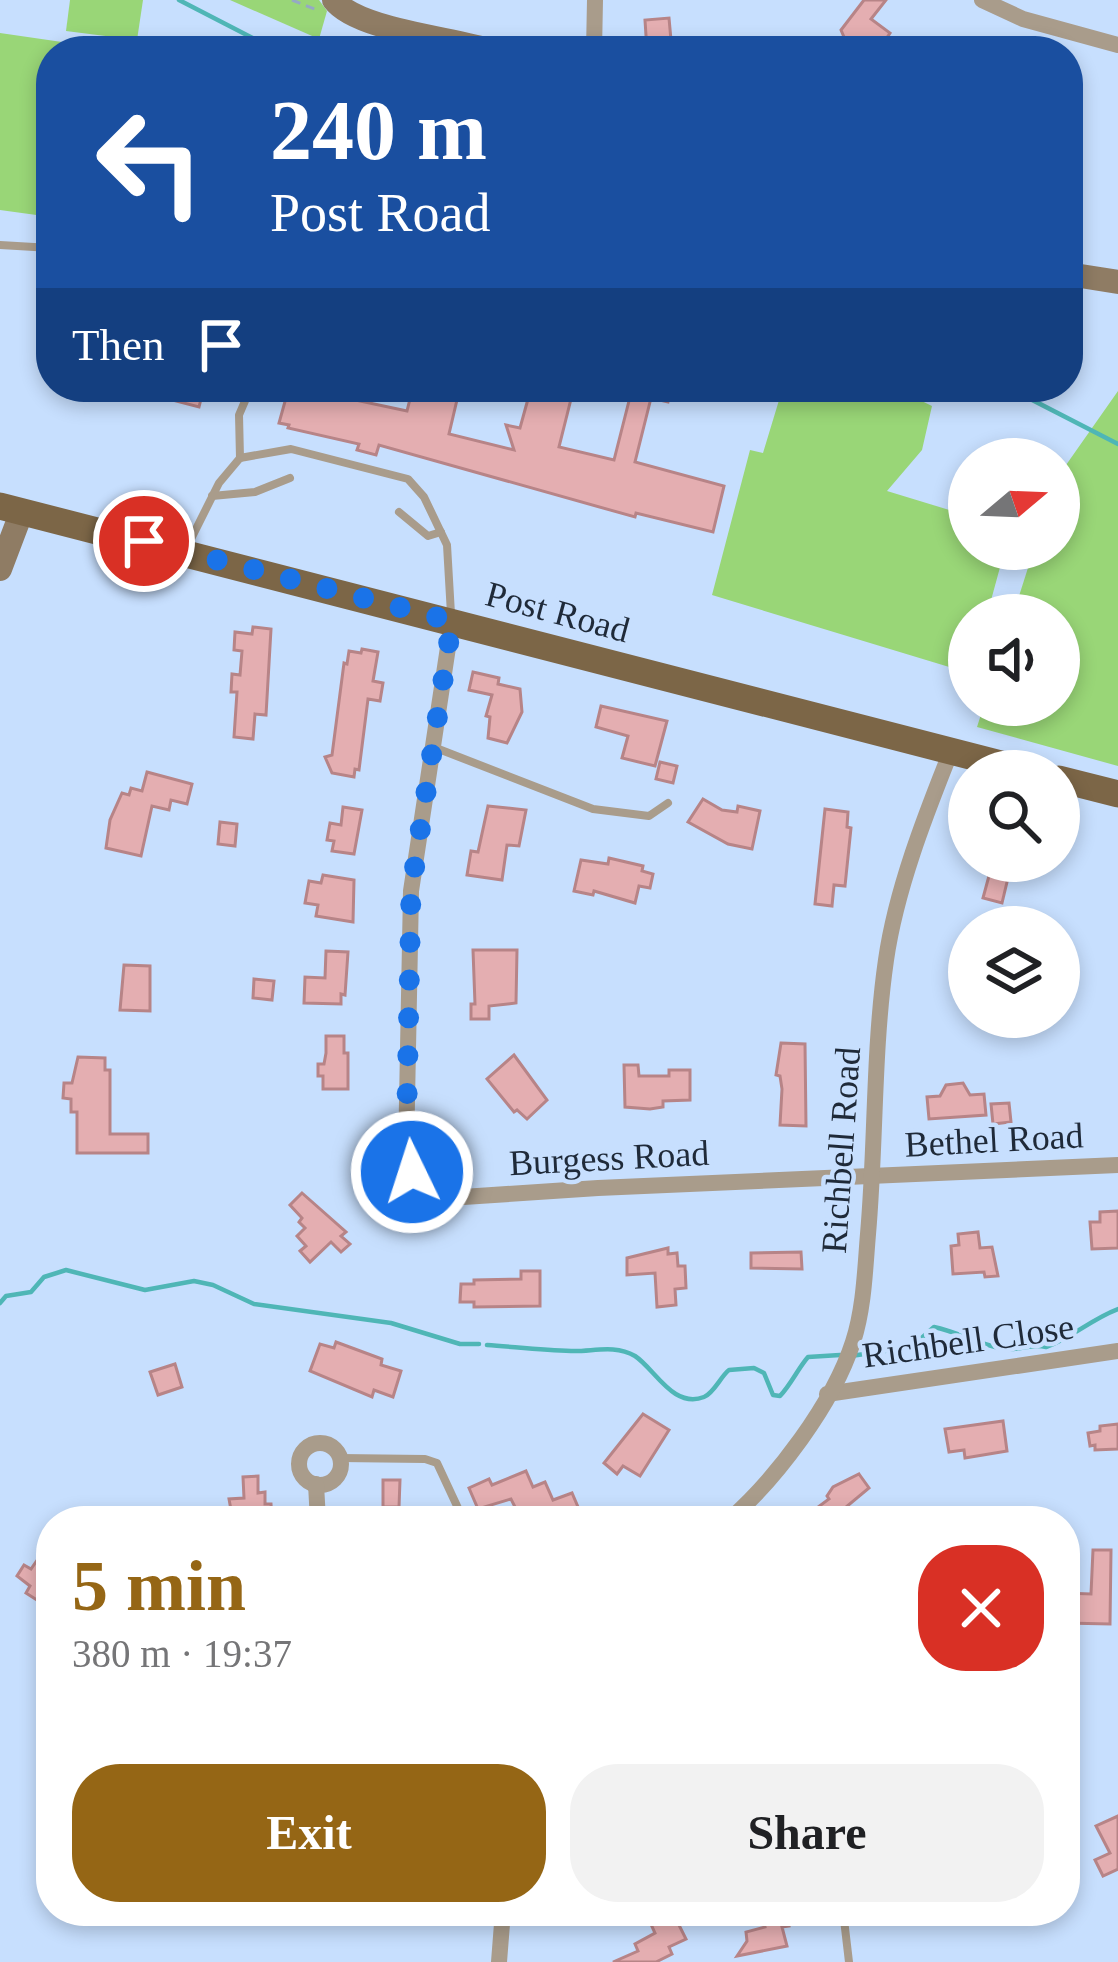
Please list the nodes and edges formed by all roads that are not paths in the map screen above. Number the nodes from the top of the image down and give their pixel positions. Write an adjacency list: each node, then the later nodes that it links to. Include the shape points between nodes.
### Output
1 (595, 0): 5 (street)
2 (982, 0): 6 (street, via 1023,20)
3 (335, 1): 4 (street, via 362,22)
4 (424, 36)
5 (594, 36)
6 (1118, 45)
7 (0, 245): 8 (lane)
8 (36, 247)
9 (1083, 276): 10 (street)
10 (1118, 282)
11 (245, 402): 12 (lane)
12 (240, 458): 14 (lane); 17 (lane, via 291,449 408,479)
13 (290, 478): 14 (lane)
14 (212, 496): 18 (lane)
15 (11, 508): 18 (main road, Post Road); 19 (street)
16 (399, 512): 17 (lane, via 428,536)
17 (442, 532): 20 (lane)
18 (185, 551): 20 (main road, Post Road)
19 (0, 569)
20 (452, 621): 21 (street, Burgess Road); 22 (main road, Post Road)
21 (434, 747): 26 (lane, via 593,809 649,816); 28 (street, Burgess Road, via 411,907 406,1154 418,1184 436,1196 468,1199)
22 (948, 750)
23 (948, 760): 28 (street, Richbell Road, via 889,945)
24 (1080, 784): 25 (main road)
25 (1118, 794)
26 (668, 802)
27 (1118, 1166): 28 (street, Bethel Road)
28 (873, 1178): 30 (street, Richbell Road, via 860,1318)
29 (1118, 1351): 30 (street, Richbell Close)
30 (827, 1394): 35 (street, Richbell Road)
31 (340, 1458): 32 (street, via 335,1478); 32 (street, via 323,1443 303,1450 299,1469); 34 (lane, via 430,1460)
32 (316, 1484): 33 (street)
33 (317, 1506)
34 (458, 1506)
35 (745, 1506)
36 (501, 1926): 38 (street)
37 (844, 1926): 39 (lane)
38 (499, 1962)
39 (849, 1962)

